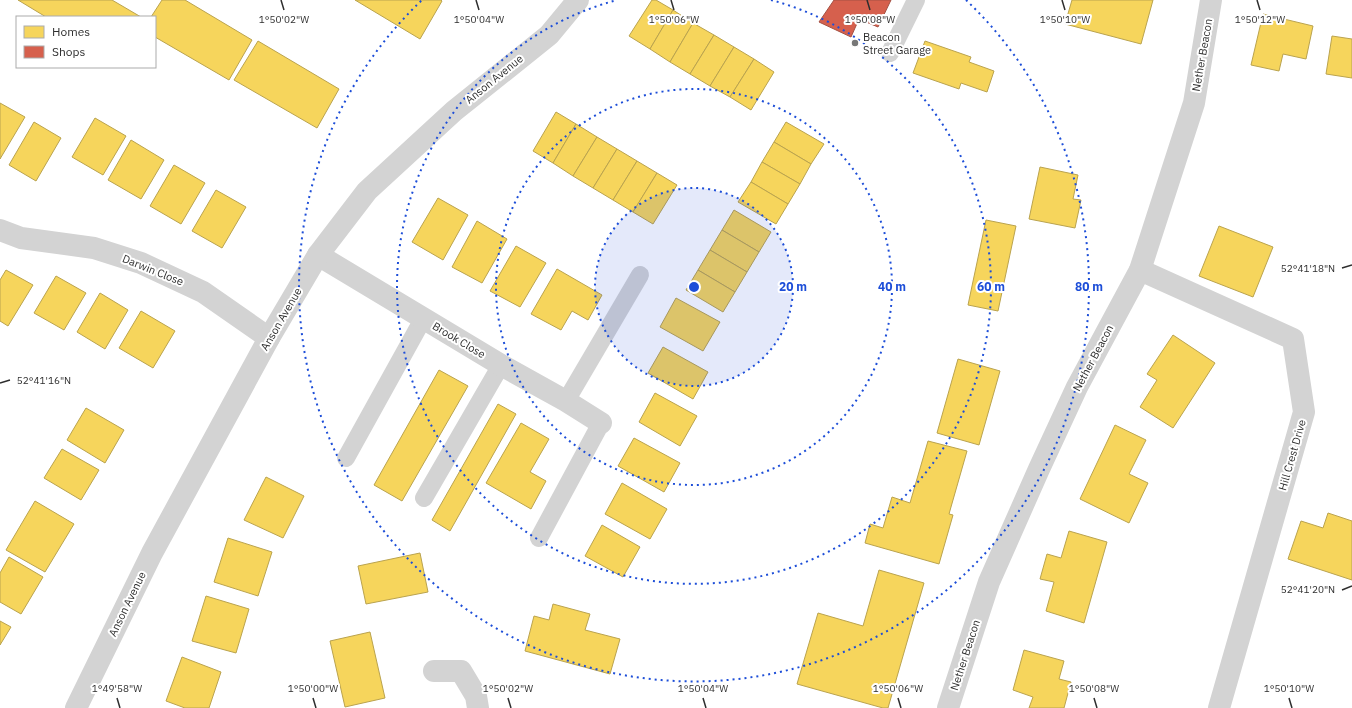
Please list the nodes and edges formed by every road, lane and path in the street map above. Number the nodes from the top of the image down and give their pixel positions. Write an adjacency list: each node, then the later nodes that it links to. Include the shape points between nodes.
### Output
1 (578, 0): 6 (street, Anson Avenue, via 549,36 454,111 367,191)
2 (916, 0): 4 (lane)
3 (1211, 0): 7 (street, Nether Beacon, via 1194,103)
4 (890, 52)
5 (0, 230): 10 (street, Darwin Close, via 21,238 94,248 141,263 204,292)
6 (318, 255): 9 (street, Brook Close); 10 (street, Anson Avenue)
7 (1140, 270): 20 (street, Nether Beacon, via 1077,387 989,582); 21 (street, Hill Crest Drive, via 1293,339 1304,412)
8 (640, 275): 12 (lane)
9 (423, 319): 11 (street, Brook Close); 14 (lane)
10 (269, 338): 18 (street, Anson Avenue, via 152,553)
11 (501, 365): 12 (street, Brook Close); 15 (lane)
12 (566, 400): 13 (street, Brook Close)
13 (601, 423): 16 (lane)
14 (346, 458)
15 (424, 498)
16 (539, 538)
17 (434, 671): 19 (street, via 461,671 476,696)
18 (76, 708)
19 (478, 708)
20 (948, 708)
21 (1219, 708)

